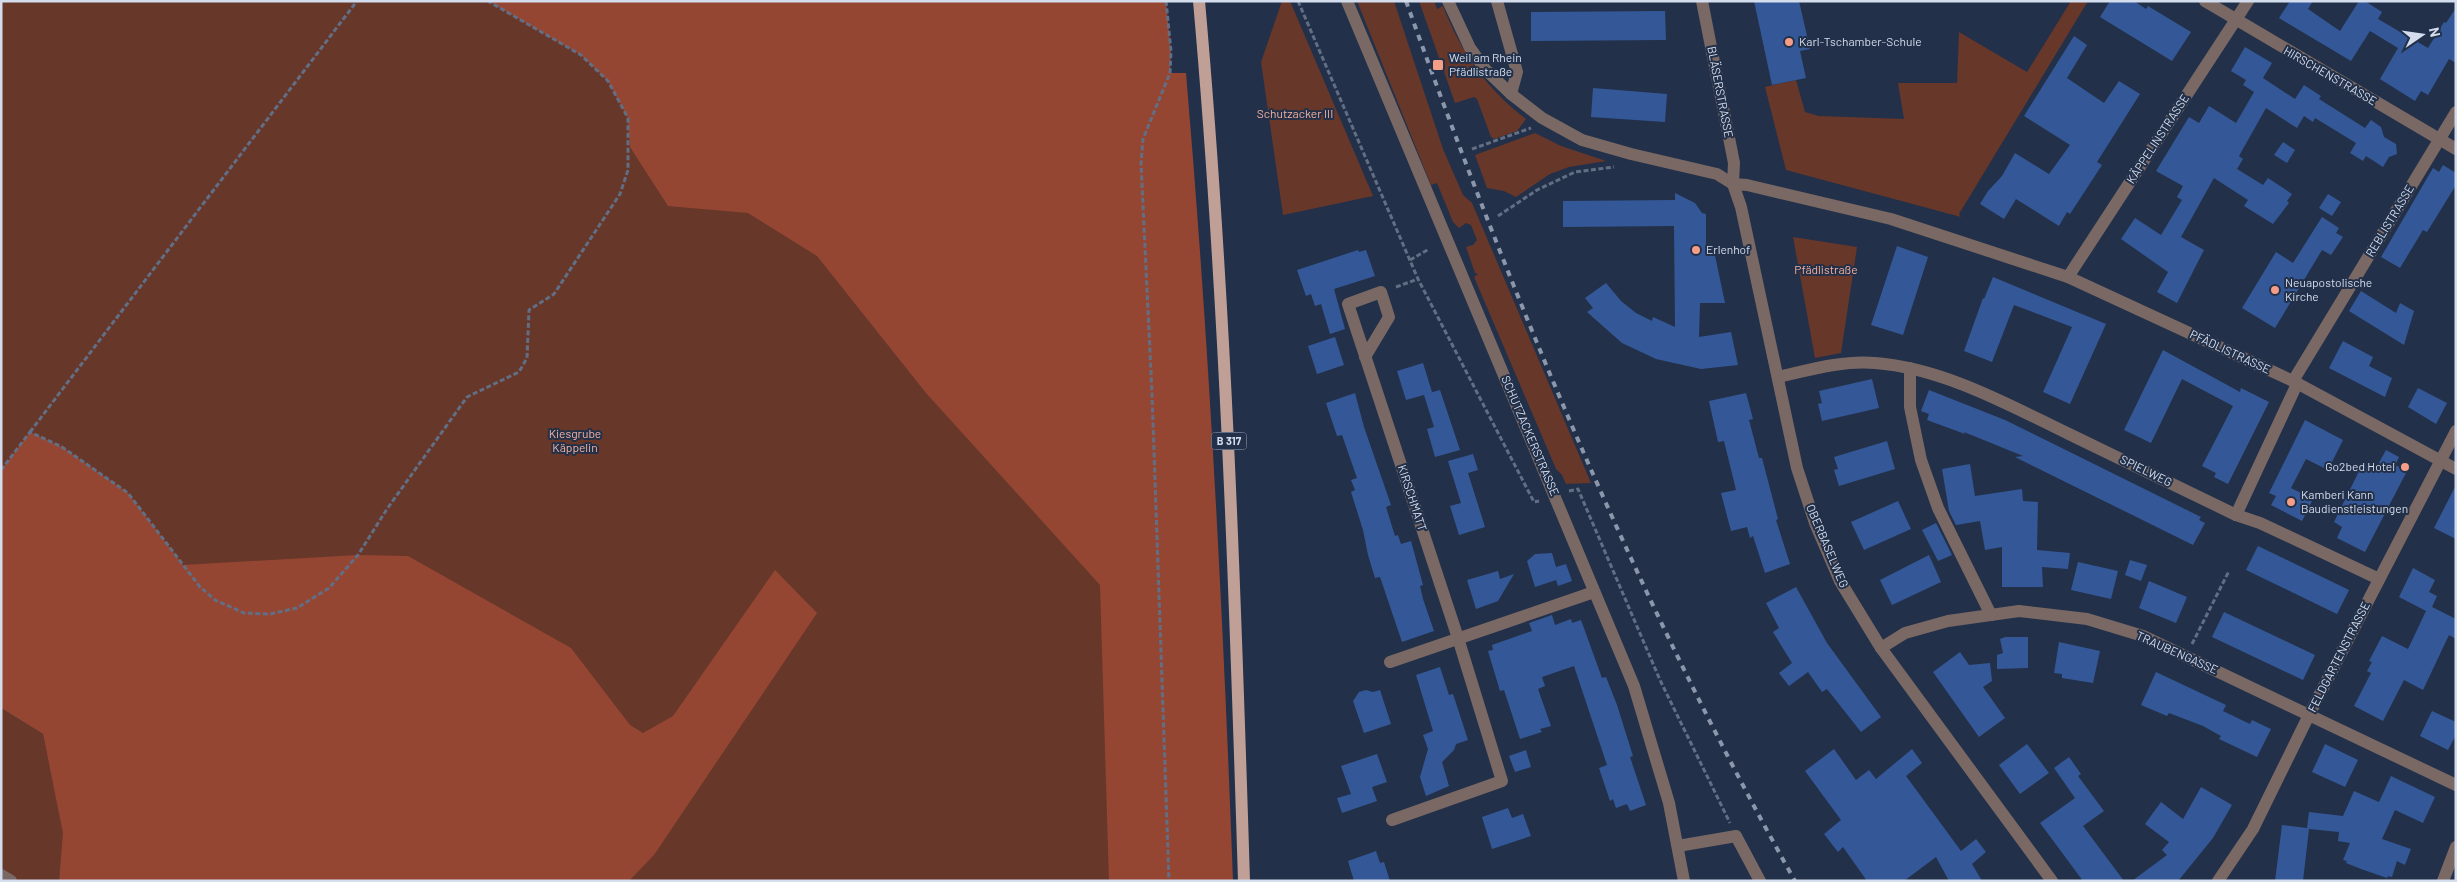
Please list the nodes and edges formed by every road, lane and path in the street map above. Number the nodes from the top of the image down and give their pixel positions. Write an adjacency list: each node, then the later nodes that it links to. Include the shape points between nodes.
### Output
1 (356, 1): 32 (path)
2 (488, 1): 32 (path, via 581,55 608,82 628,118 628,170 620,194 554,294 529,310 527,358 519,372 468,397 358,555 329,588 297,608 270,614 244,613 215,600 200,587 128,492 62,448)
3 (1166, 1): 54 (path, via 1170,73 1143,139 1141,163)
4 (1199, 1): 55 (main road, B 317, via 1218,240 1229,451)
5 (1298, 1): 23 (path)
6 (1346, 1): 36 (street, SCHUTZACKERSTRASSE)
7 (1448, 1): 13 (street, PFÄDLISTRASSE, via 1470,48 1485,69)
8 (1498, 1): 13 (street, via 1517,72)
9 (1702, 1): 20 (street, BLÄSERSTRASSE, via 1734,163)
10 (2205, 1): 12 (street, HIRSCHENSTRASSE)
11 (2248, 1): 12 (street, KÄPPELINSTRASSE)
12 (2235, 20): 16 (street, HIRSCHENSTRASSE); 24 (street, KÄPPELINSTRASSE)
13 (1511, 94): 15 (street, PFÄDLISTRASSE)
14 (2456, 112): 16 (street, REBLISTRASSE)
15 (1540, 116): 17 (path, via 1532,128); 19 (street, PFÄDLISTRASSE, via 1582,140)
16 (2439, 140): 18 (street, HIRSCHENSTRASSE); 30 (street, REBLISTRASSE)
17 (1472, 149)
18 (2456, 149)
19 (1631, 154): 20 (street, PFÄDLISTRASSE, via 1717,174); 21 (path, via 1624,165 1575,172 1538,190)
20 (1733, 184): 24 (street, PFÄDLISTRASSE, via 1891,220); 29 (street, OBERBASELWEG, via 1742,207)
21 (1498, 216)
22 (1429, 249): 23 (path)
23 (1410, 260): 25 (path)
24 (2068, 277): 30 (street, PFÄDLISTRASSE)
25 (1418, 279): 26 (path); 36 (path, via 1534,502)
26 (1381, 292): 27 (street, via 1389,317); 27 (street, KIRSCHMATT, via 1348,304)
27 (1365, 357): 42 (street, KIRSCHMATT)
28 (1910, 368): 29 (street, SPIELWEG, via 1874,362 1844,364); 37 (street, SPIELWEG, via 1969,388 2030,415); 41 (street, via 1910,408 1921,460 1938,508)
29 (1778, 377): 43 (street, OBERBASELWEG, via 1797,468 1815,523 1840,581)
30 (2295, 383): 33 (street, PFÄDLISTRASSE); 37 (street, REBLISTRASSE)
31 (2456, 431): 33 (street, FELDGARTENSTRASSE)
32 (30, 432): 35 (path)
33 (2440, 462): 34 (street, PFÄDLISTRASSE); 39 (street, FELDGARTENSTRASSE)
34 (2456, 469)
35 (1, 470)
36 (1555, 495): 40 (street, SCHUTZACKERSTRASSE); 49 (path, via 1578,489 1660,680)
37 (2236, 515): 39 (street, SPIELWEG, via 2260,523)
38 (2229, 571): 44 (path)
39 (2379, 579): 46 (street, FELDGARTENSTRASSE)
40 (1594, 592): 42 (street); 50 (street, SCHUTZACKERSTRASSE, via 1634,686 1669,803)
41 (1991, 615): 43 (street, TRAUBENGASSE, via 1948,621 1905,634); 44 (street, TRAUBENGASSE, via 2019,611 2087,619 2143,636)
42 (1458, 638): 45 (street); 48 (street, KIRSCHMATT, via 1502,781)
43 (1881, 648): 58 (street, OBERBASELWEG)
44 (2185, 656): 46 (street, TRAUBENGASSE)
45 (1390, 662)
46 (2309, 715): 47 (street, TRAUBENGASSE); 59 (street, FELDGARTENSTRASSE, via 2254,829)
47 (2456, 785)
48 (1392, 820)
49 (1736, 836): 50 (street); 57 (street)
50 (1678, 846): 56 (street, SCHUTZACKERSTRASSE)
51 (2456, 847): 60 (street)
52 (1, 875): 53 (street)
53 (11, 881)
54 (1169, 881)
55 (1244, 881)
56 (1684, 881)
57 (1760, 881)
58 (2052, 881)
59 (2218, 881)
60 (2443, 881)

